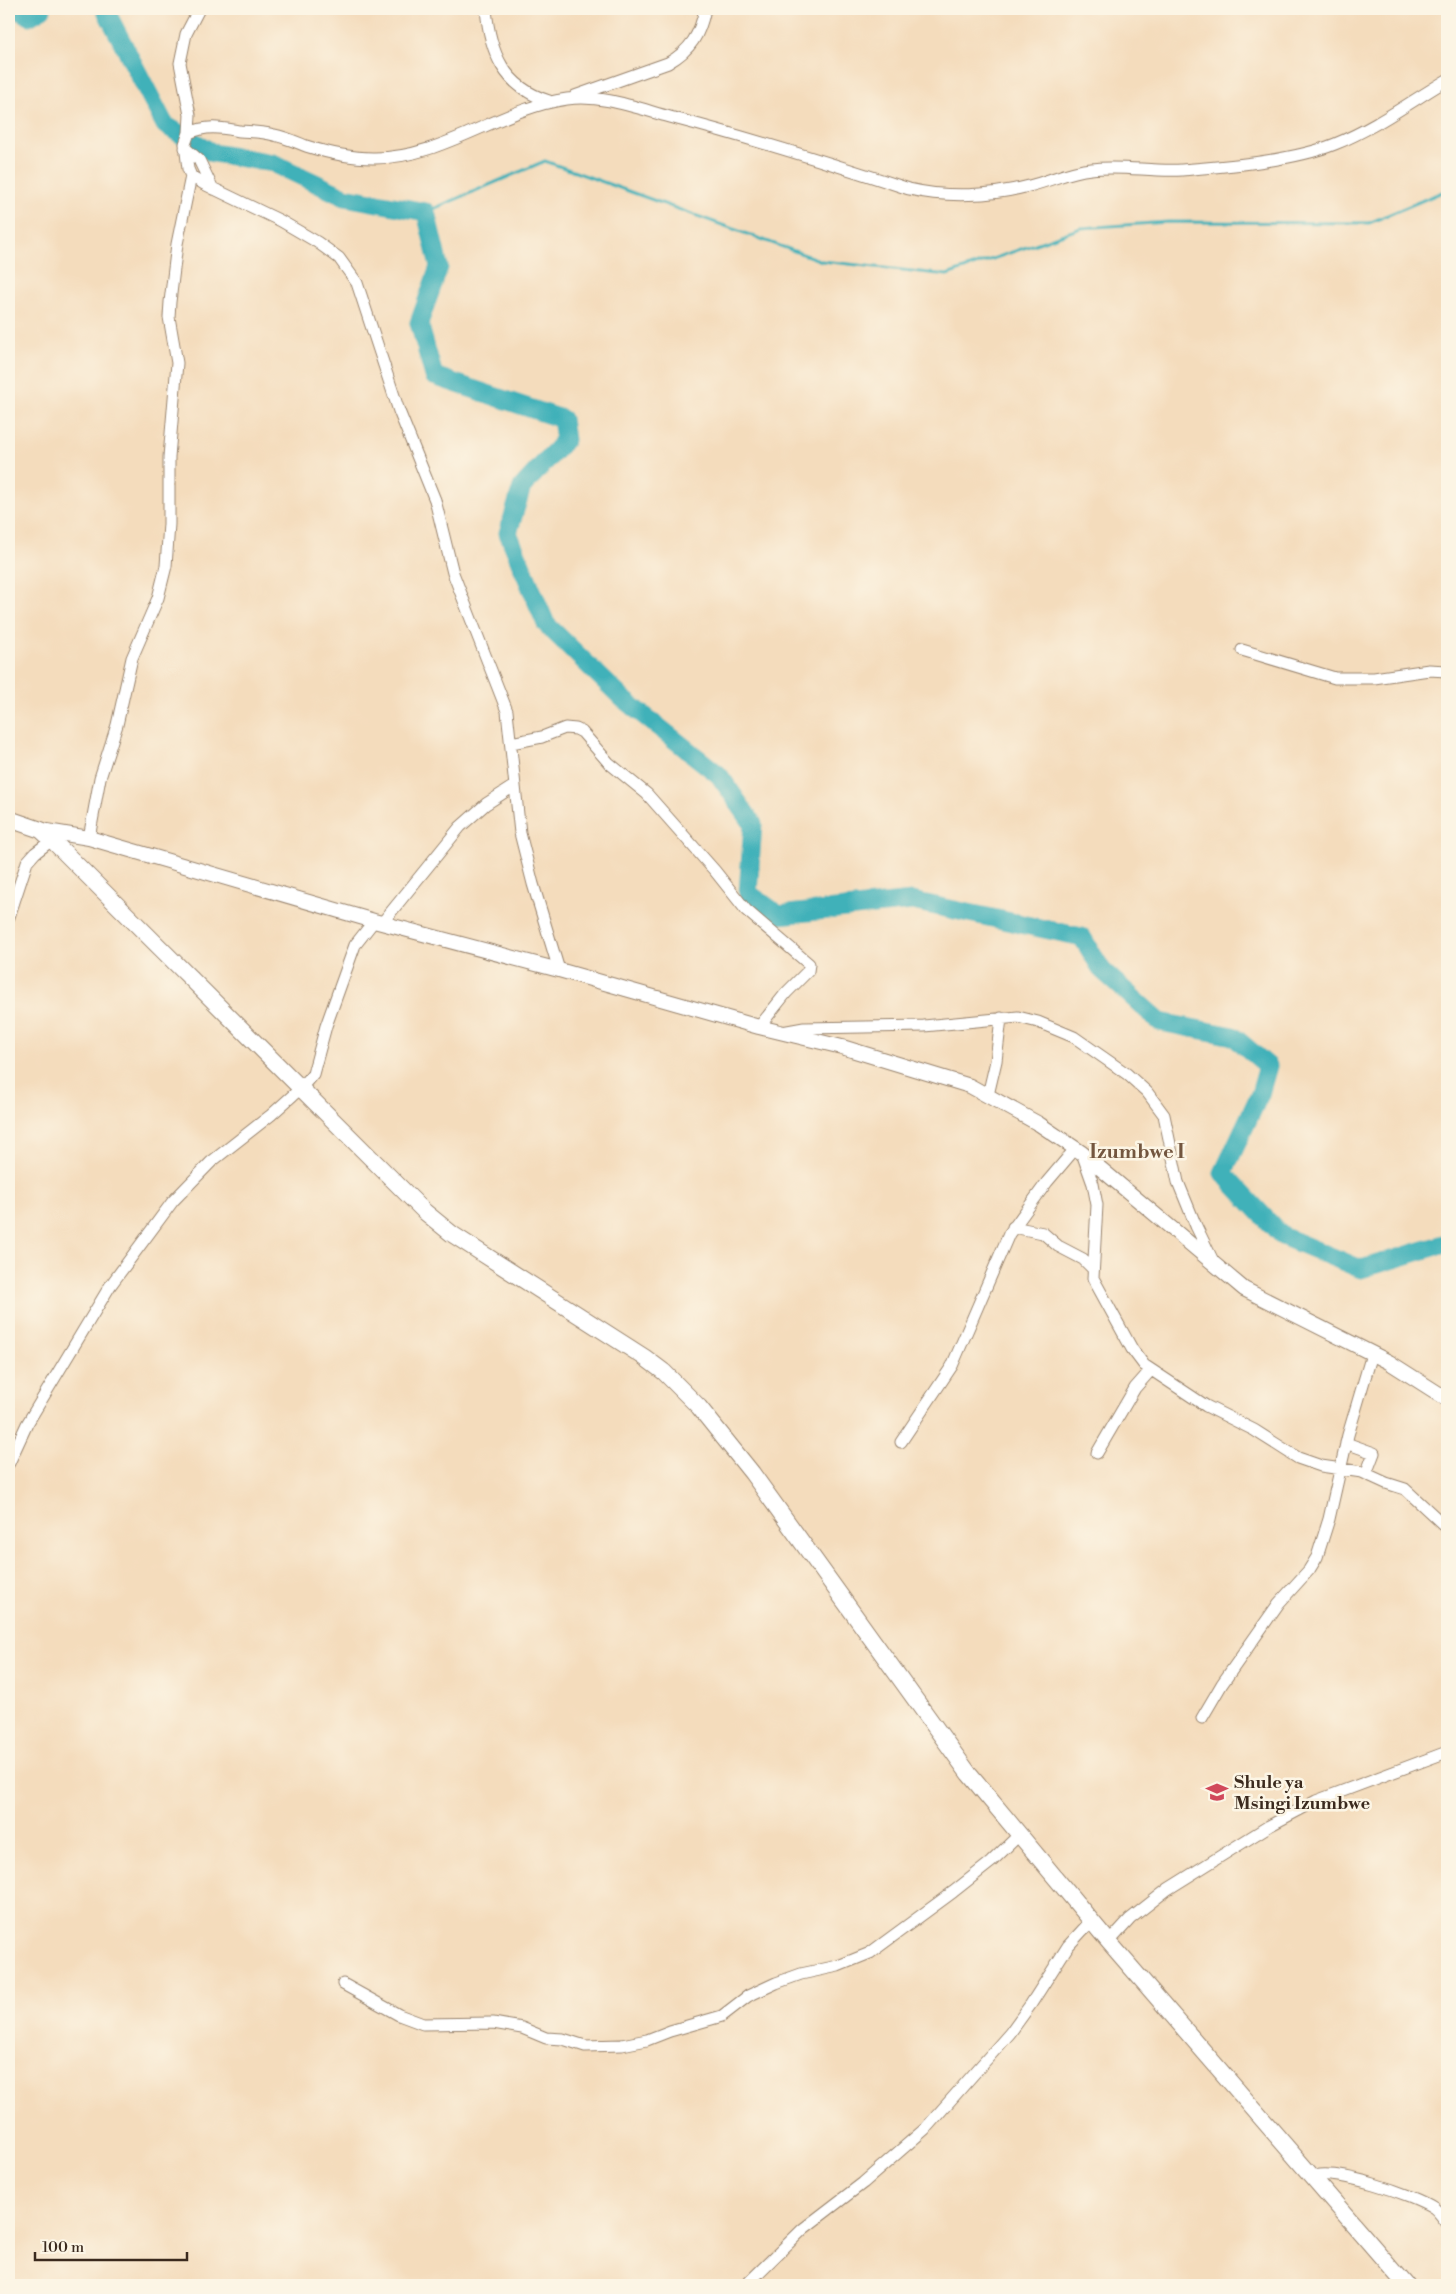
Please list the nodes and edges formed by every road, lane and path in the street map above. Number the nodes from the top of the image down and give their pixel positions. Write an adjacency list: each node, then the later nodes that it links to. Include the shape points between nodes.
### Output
1 (199, 9): 7 (street, via 186,34 181,58 190,115)
2 (486, 9): 6 (street, via 488,27 502,66 526,93)
3 (706, 9): 5 (street, via 698,34 682,55)
4 (1447, 80): 5 (street, via 1367,129 1318,150 1200,168 1090,169 1028,186 968,194 915,190 736,134 602,100)
5 (569, 98): 6 (street)
6 (551, 101): 7 (street, via 439,144 408,154 382,157 346,156 274,135 214,126 202,128)
7 (186, 142): 8 (street); 9 (street)
8 (191, 176): 9 (street); 16 (street, via 174,261 169,317 177,363 169,458 166,566 156,604 132,658 117,725 100,778)
9 (213, 189): 12 (street, via 317,242 339,258 357,283 399,411 435,500 453,573 507,711)
10 (1242, 650): 11 (street, via 1335,678 1398,677 1428,670)
11 (1447, 671)
12 (511, 742): 13 (street); 21 (street, via 542,737 565,728 582,732 609,763 647,794 746,910 809,964 808,971)
13 (514, 786): 18 (street, via 486,804 460,827); 19 (street, via 520,832)
14 (9, 819): 15 (main road)
15 (47, 835): 16 (street); 17 (street, via 27,862); 23 (main road)
16 (89, 838): 18 (street)
17 (9, 917)
18 (378, 922): 19 (street); 23 (street, via 355,945 326,1026 315,1070)
19 (559, 970): 21 (street)
20 (1001, 1018): 22 (street, via 924,1026 804,1028); 24 (street); 28 (street, via 1029,1019 1074,1037 1116,1065 1147,1092 1164,1115 1178,1182)
21 (759, 1027): 22 (street)
22 (782, 1032): 24 (street, via 940,1075)
23 (301, 1088): 35 (street, via 211,1162 173,1201 110,1286 28,1424); 41 (main road, via 411,1199 452,1234 644,1357 681,1388 752,1473 948,1748)
24 (988, 1095): 25 (street, via 1040,1124)
25 (1078, 1151): 26 (street, via 1047,1182); 27 (street, via 1093,1184 1097,1205); 28 (street)
26 (1013, 1227): 27 (street, via 1043,1234); 32 (street, via 949,1372)
27 (1092, 1268): 30 (street, via 1097,1287 1136,1356)
28 (1217, 1269): 29 (street, via 1256,1296)
29 (1372, 1354): 31 (street); 33 (street)
30 (1150, 1371): 34 (street, via 1135,1388); 36 (street, via 1298,1458)
31 (1447, 1399)
32 (901, 1442)
33 (1346, 1443): 36 (street); 37 (street, via 1374,1453)
34 (1097, 1453)
35 (9, 1463)
36 (1340, 1468): 37 (street); 39 (street, via 1317,1557 1279,1603)
37 (1366, 1474): 38 (street, via 1408,1491)
38 (1447, 1528)
39 (1202, 1718)
40 (1447, 1752): 43 (street, via 1316,1801 1269,1826 1168,1888 1130,1919)
41 (1019, 1834): 42 (main road); 44 (street, via 991,1862 870,1953 838,1966 776,1983 748,1996 722,2016 648,2040 585,2046 494,2023 423,2024 399,2015)
42 (1091, 1921): 43 (main road); 47 (street, via 1068,1946 1000,2046 925,2129 803,2229)
43 (1110, 1942): 45 (main road)
44 (343, 1984)
45 (1312, 2177): 46 (street, via 1334,2174 1396,2191 1434,2208); 48 (main road)
46 (1447, 2223)
47 (746, 2285)
48 (1406, 2285)

